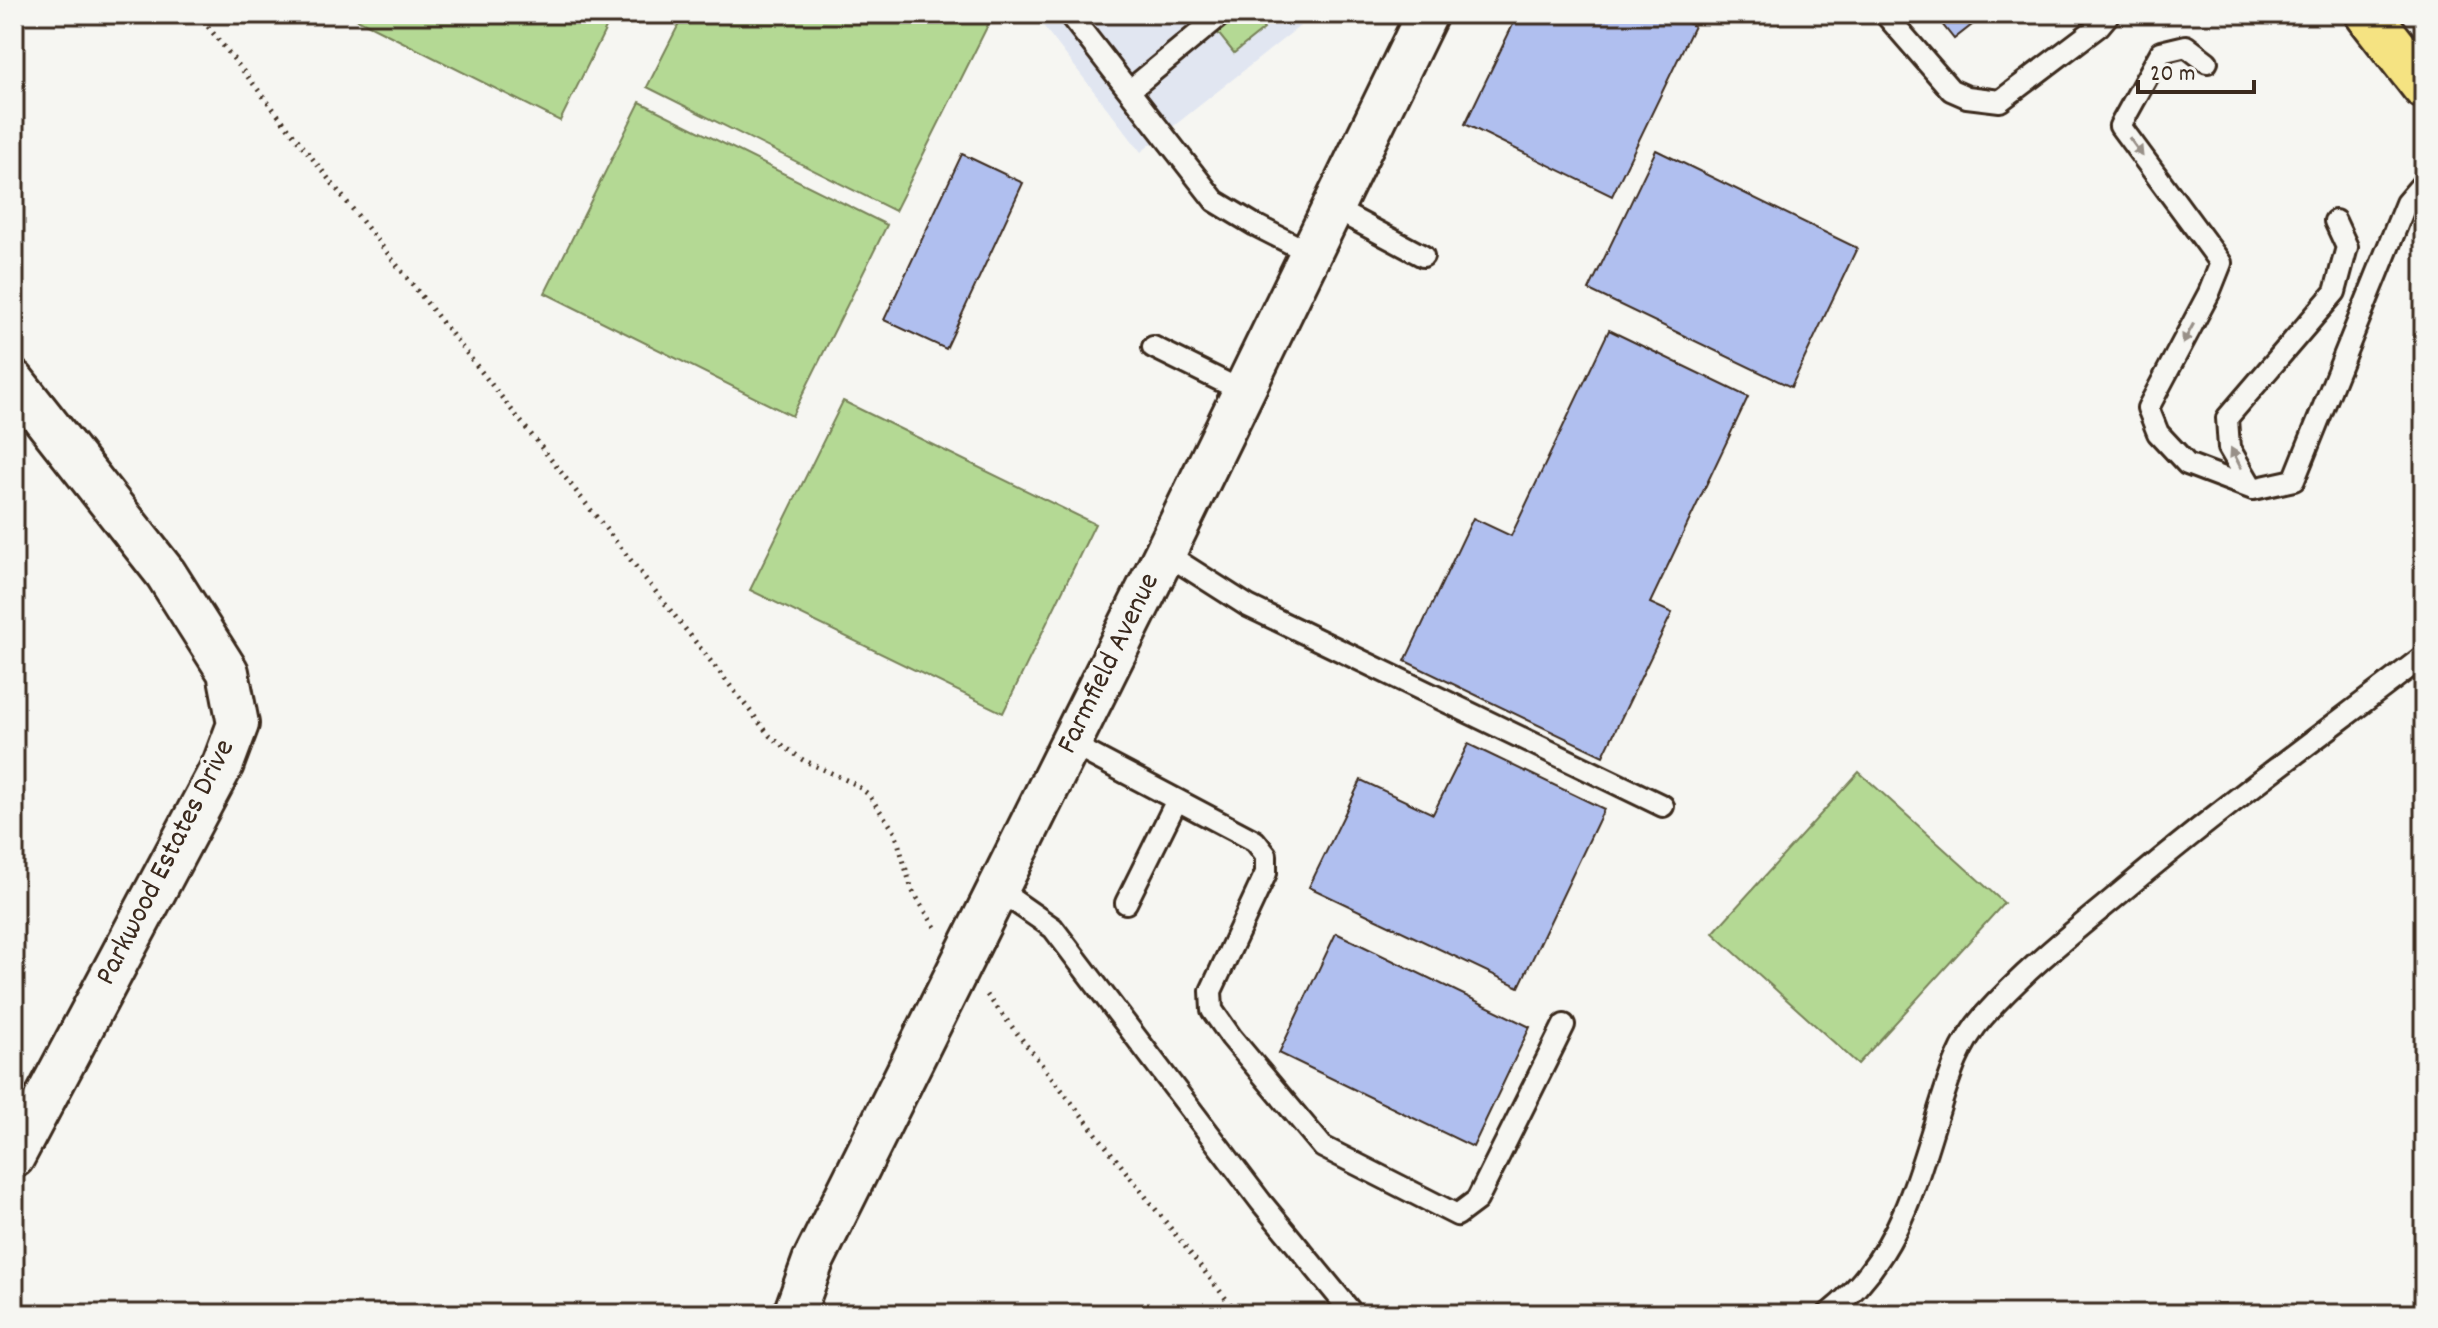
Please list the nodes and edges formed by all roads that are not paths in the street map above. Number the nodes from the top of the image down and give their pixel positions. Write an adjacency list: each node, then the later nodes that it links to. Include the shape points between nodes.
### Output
1 (1069, 14): 9 (lane)
2 (1222, 14): 9 (lane)
3 (1427, 14): 11 (street, Farmfield Avenue)
4 (1885, 14): 5 (lane, via 1951,90 2000,101)
5 (2109, 14)
6 (2368, 14): 8 (highway)
7 (2207, 62): 18 (lane, one-way to 18, via 2186,46 2161,52 2120,126 2221,263 2148,408 2158,433 2187,464)
8 (2424, 86)
9 (1129, 91): 13 (lane, via 1215,201)
10 (2424, 182): 18 (lane, via 2406,203 2294,480)
11 (1331, 207): 13 (street, Farmfield Avenue); 14 (lane)
12 (2335, 221): 18 (lane, one-way to 12, via 2229,448 2227,418 2335,292 2347,247)
13 (1310, 253): 17 (street, Farmfield Avenue)
14 (1423, 256)
15 (1153, 347): 17 (lane)
16 (14, 381): 27 (street, Parkwood Estates Drive, via 166,574 228,672 238,724 223,764)
17 (1242, 391): 19 (street, Farmfield Avenue)
18 (2253, 489)
19 (1165, 553): 21 (street, Farmfield Avenue); 23 (lane, via 1248,606)
20 (2424, 656): 30 (lane, via 2162,857 1981,1019 1955,1059 1911,1198 1886,1251 1853,1294)
21 (1071, 744): 22 (lane); 24 (street, Farmfield Avenue)
22 (1177, 800): 25 (lane); 26 (lane, via 1255,841 1266,855 1266,873 1211,991 1212,1010 1323,1147 1457,1215 1477,1200)
23 (1663, 806)
24 (997, 889): 28 (street, Farmfield Avenue, via 813,1261); 29 (lane, via 1053,928)
25 (1126, 903)
26 (1564, 1025)
27 (14, 1157)
28 (794, 1314)
29 (1353, 1314)
30 (1828, 1314)

